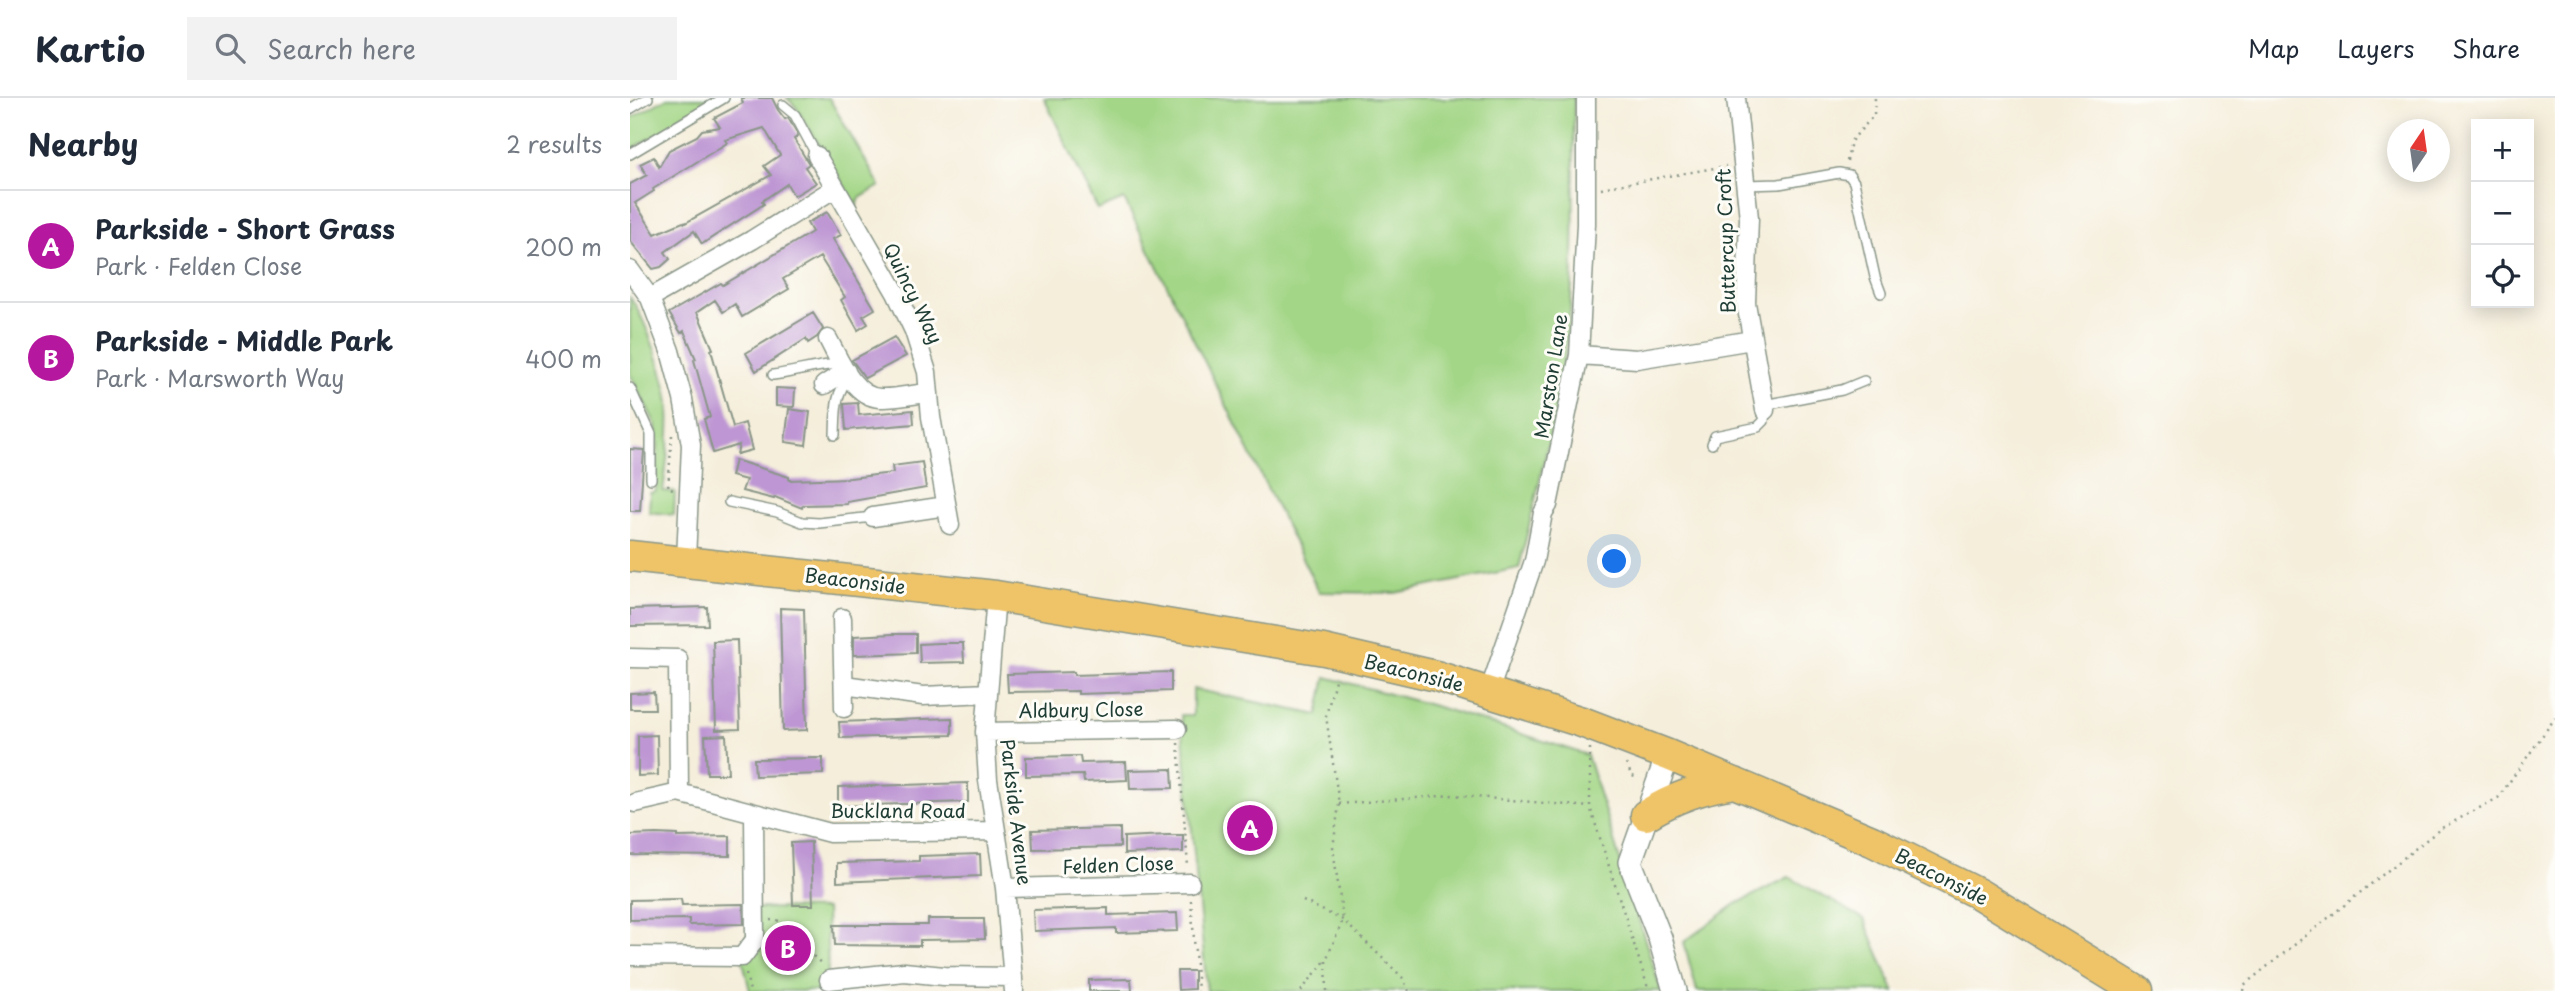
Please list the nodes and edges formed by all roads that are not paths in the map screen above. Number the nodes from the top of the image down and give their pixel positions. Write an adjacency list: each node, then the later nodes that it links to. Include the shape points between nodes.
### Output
1 (648, 98): 6 (lane)
2 (724, 98): 7 (lane)
3 (1586, 98): 16 (street, Marston Lane, via 1586,223)
4 (1736, 98): 9 (street, Buttercup Croft)
5 (783, 105): 8 (lane, Quincy Way, via 795,115)
6 (630, 109)
7 (630, 154)
8 (817, 156): 10 (street, Quincy Way)
9 (1745, 185): 12 (lane, via 1849,175); 15 (street, Buttercup Croft, via 1749,239 1746,303)
10 (835, 188): 13 (street); 22 (street, Quincy Way, via 914,331 928,372)
11 (630, 270): 13 (street)
12 (1881, 293)
13 (650, 298): 32 (street, via 670,351 691,445)
14 (828, 339): 17 (street)
15 (1752, 340): 16 (street, Buttercup Croft, via 1637,359); 23 (street, Buttercup Croft)
16 (1578, 355): 37 (street, Marston Lane, via 1534,561)
17 (846, 371): 18 (lane, via 821,365); 20 (street); 22 (street, via 870,397); 24 (lane, via 837,399)
18 (773, 374)
19 (1864, 381): 23 (lane)
20 (824, 385)
21 (630, 388): 26 (lane, via 652,434)
22 (929, 393): 28 (street, Quincy Way)
23 (1764, 408): 25 (lane, via 1758,427 1715,436)
24 (835, 435)
25 (1712, 444)
26 (651, 479)
27 (729, 502): 29 (lane, via 802,522)
28 (946, 506): 29 (street); 30 (street, Quincy Way)
29 (873, 517)
30 (950, 525)
31 (630, 555): 32 (highway, Beaconside)
32 (686, 560): 33 (highway, Beaconside)
33 (996, 596): 37 (highway, Beaconside, via 1324,650); 38 (street, Parkside Avenue)
34 (842, 618): 36 (street)
35 (630, 659): 44 (street, via 678,659)
36 (844, 685): 38 (street, via 923,696); 39 (street)
37 (1489, 692): 42 (highway, Beaconside)
38 (988, 693): 41 (street, Parkside Avenue)
39 (845, 708)
40 (1177, 729): 41 (street, Aldbury Close)
41 (985, 732): 48 (street, Parkside Avenue)
42 (1668, 755): 43 (highway, Beaconside); 47 (street)
43 (1736, 783): 47 (highway, via 1684,794); 55 (highway, Beaconside, via 1872,841 1979,894)
44 (678, 793): 45 (street, Buckland Road); 46 (street, Buckland Road)
45 (635, 803)
46 (754, 813): 48 (street, Buckland Road, via 830,833); 51 (street, via 755,940 741,957)
47 (1646, 815): 54 (street, via 1630,862)
48 (996, 831): 50 (street, Parkside Avenue)
49 (1190, 883): 50 (street, Felden Close)
50 (1005, 888): 53 (street, Parkside Avenue)
51 (630, 956)
52 (829, 980): 53 (street, via 904,972)
53 (1013, 984)
54 (1675, 991)
55 (2137, 991)

